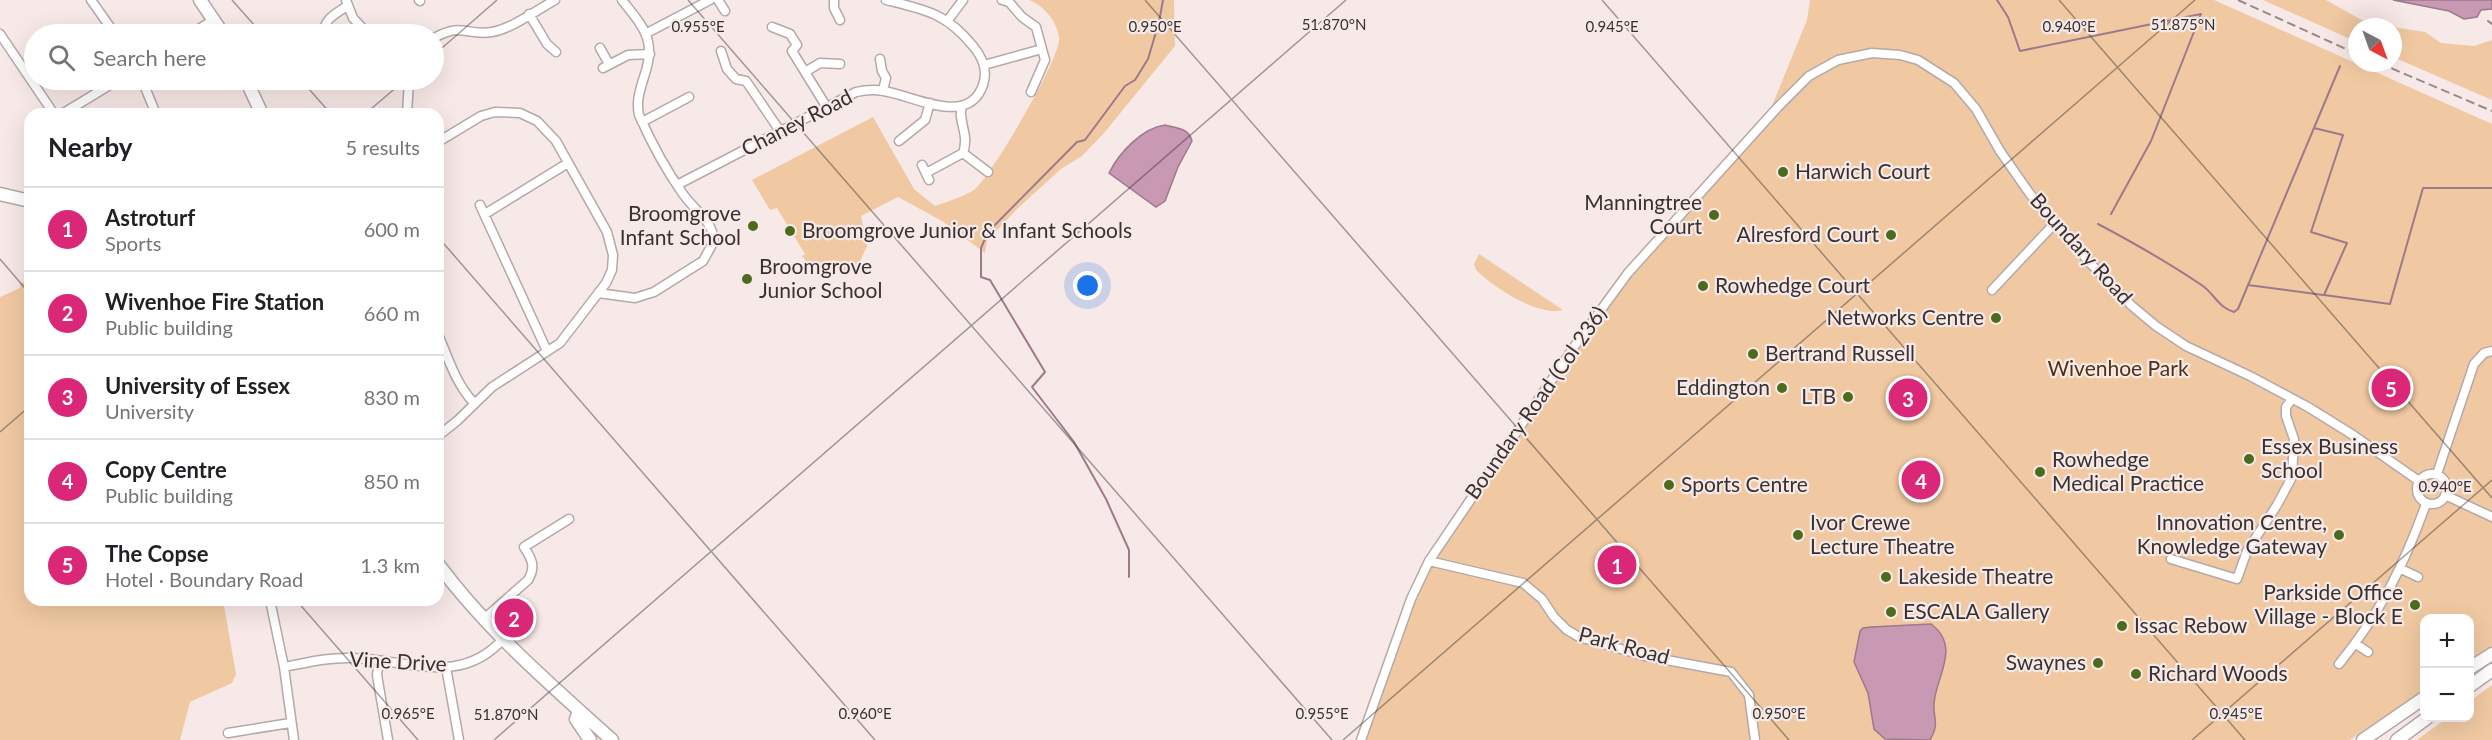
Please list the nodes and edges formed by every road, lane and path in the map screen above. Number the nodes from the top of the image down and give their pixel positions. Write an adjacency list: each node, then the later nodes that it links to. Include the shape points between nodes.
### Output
1 (91, 0): 18 (street)
2 (200, 0): 15 (main road)
3 (555, 0): 14 (street)
4 (622, 0): 24 (street)
5 (710, 0): 24 (street)
6 (718, 0): 13 (street)
7 (834, 0): 16 (street)
8 (886, 0): 12 (street)
9 (963, 0): 17 (street)
10 (1002, 0): 28 (street, via 1010,2 1034,24)
11 (347, 3): 21 (street); 22 (street)
12 (913, 3): 17 (street)
13 (725, 11)
14 (529, 14): 26 (street, via 492,32 457,29); 30 (street)
15 (215, 20): 19 (street); 20 (main road)
16 (840, 20)
17 (948, 20): 34 (street, via 976,49)
18 (108, 24)
19 (208, 24)
20 (217, 24)
21 (325, 24)
22 (357, 24)
23 (772, 27): 36 (street, via 790,34 797,45 792,51)
24 (647, 33): 31 (street)
25 (0, 34): 35 (street)
26 (444, 34)
27 (600, 48): 31 (street, via 606,66 628,55)
28 (1042, 49): 34 (street); 43 (street, via 1045,60)
29 (721, 51): 55 (street, via 727,69 735,79 746,81)
30 (556, 52)
31 (650, 54): 54 (street, via 638,101)
32 (880, 59): 42 (street, via 886,78)
33 (840, 64): 36 (street, via 820,63)
34 (984, 65): 47 (street, via 981,88)
35 (24, 70)
36 (805, 72): 46 (street)
37 (38, 90): 48 (street)
38 (102, 90): 49 (street)
39 (146, 90): 50 (street)
40 (251, 90): 51 (main road)
41 (408, 90): 52 (street)
42 (883, 90): 45 (street, Chaney Road); 46 (street, Chaney Road, via 856,92)
43 (1031, 92)
44 (689, 97): 54 (street)
45 (930, 103): 47 (street, Chaney Road); 57 (street, via 925,120)
46 (826, 106): 55 (street, Chaney Road)
47 (962, 106): 58 (street, via 967,140)
48 (50, 108)
49 (72, 108)
50 (154, 108)
51 (259, 108)
52 (407, 108)
53 (1777, 108): 67 (street, Boundary Road, via 1809,76 1838,60 1872,53 1918,60 1966,94 2015,175); 83 (street, Boundary Road (Col 236), via 1608,299)
54 (642, 122): 62 (street)
55 (780, 131): 62 (street, Chaney Road)
56 (444, 138): 59 (street, via 482,116 514,112 529,116 544,127)
57 (898, 141)
58 (963, 153): 60 (street); 61 (street)
59 (568, 163): 66 (street); 69 (street, via 611,242 612,270)
60 (988, 172)
61 (926, 173)
62 (677, 185): 69 (street, via 714,236 706,258 647,295 623,298)
63 (0, 194): 64 (main road)
64 (24, 200)
65 (480, 205): 66 (street)
66 (485, 214): 71 (street)
67 (2055, 223): 68 (street); 73 (street, Boundary Road, via 2132,306 2172,338)
68 (1992, 290)
69 (598, 293): 71 (street, via 565,338)
70 (444, 348): 74 (street)
71 (547, 351): 74 (street)
72 (2492, 351): 76 (street, via 2484,353 2474,364 2455,406)
73 (2292, 399): 77 (street, Boundary Road); 82 (street, via 2286,407 2294,439 2292,477 2247,551 2237,579)
74 (474, 403): 75 (street)
75 (444, 431)
76 (2437, 474): 77 (street); 78 (street, via 2447,488)
77 (2419, 481): 79 (street, via 2418,494)
78 (2445, 495): 79 (street, via 2438,503); 80 (street)
79 (2426, 504): 84 (street)
80 (2492, 517)
81 (569, 519): 88 (street, via 524,547 532,559 533,572)
82 (2170, 559)
83 (1429, 561): 110 (street, Boundary Road (Col 236), via 1411,599); 111 (street, Park Road, via 1523,583 1567,630 1579,637 1645,656 1731,672 1749,695)
84 (2401, 569): 86 (street); 90 (street)
85 (444, 571): 88 (main road)
86 (2418, 577)
87 (271, 606): 96 (street)
88 (485, 618): 89 (main road)
89 (504, 638): 97 (street, Vine Drive, via 483,657); 101 (main road)
90 (2356, 644): 91 (street); 94 (street)
91 (2368, 652)
92 (2489, 655): 95 (main road)
93 (379, 662): 96 (street, Vine Drive, via 350,658); 97 (street, Vine Drive); 106 (street, via 377,675)
94 (2339, 664)
95 (2474, 665)
96 (284, 667): 103 (street)
97 (446, 667): 107 (street)
98 (2492, 670): 99 (main road)
99 (2474, 683)
100 (2420, 701): 112 (main road)
101 (579, 711): 108 (main road, via 576,719); 109 (main road)
102 (2420, 722): 113 (main road)
103 (290, 723): 104 (street); 105 (street)
104 (228, 733)
105 (294, 740)
106 (387, 740)
107 (459, 740)
108 (590, 740)
109 (612, 740)
110 (1360, 740)
111 (1755, 740)
112 (2363, 740)
113 (2397, 740)

